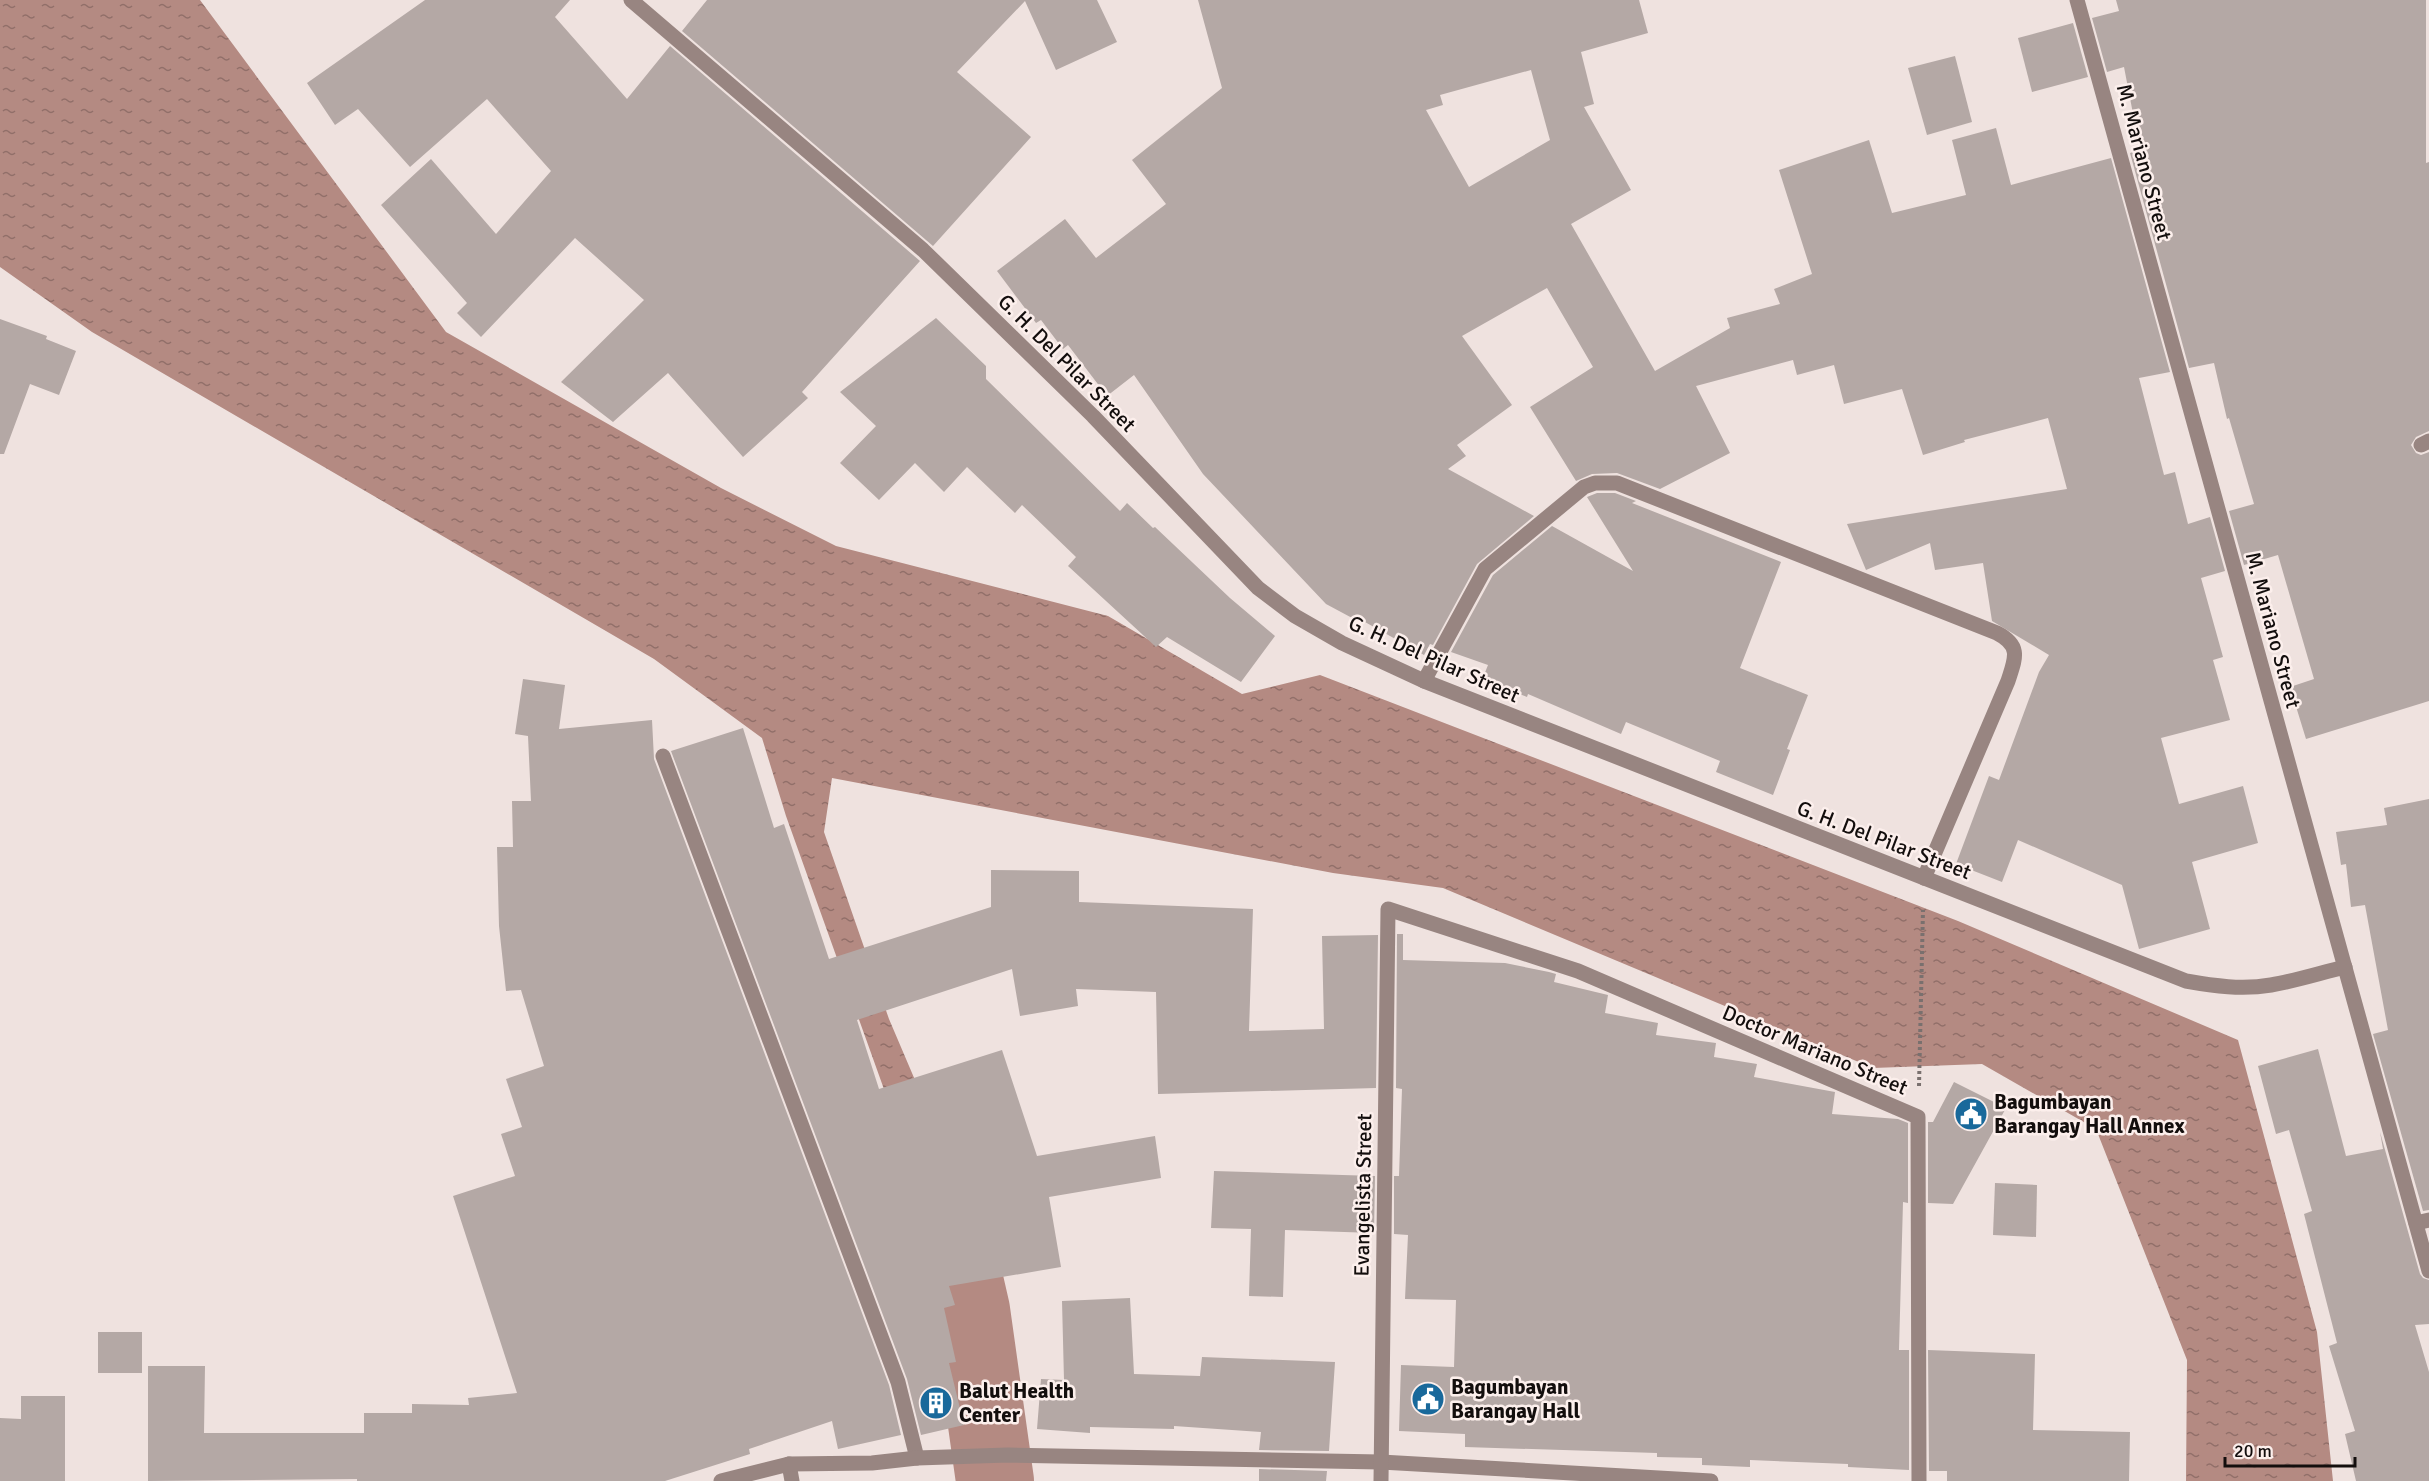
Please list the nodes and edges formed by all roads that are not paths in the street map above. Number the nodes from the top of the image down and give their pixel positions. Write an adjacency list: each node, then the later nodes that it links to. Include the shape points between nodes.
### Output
1 (631, 0): 3 (street, G. H. Del Pilar Street, via 923,250 1093,416 1258,588 1295,616 1342,643)
2 (2077, 0): 7 (street, M. Mariano Street)
3 (1424, 681): 5 (street, G. H. Del Pilar Street); 5 (street, via 1485,569 1584,487 1617,483 1997,633 2013,644 2014,664 2008,681)
4 (663, 756): 10 (street, via 898,1382)
5 (1924, 878): 7 (street, G. H. Del Pilar Street, via 2186,981 2234,987 2270,985)
6 (1388, 909): 11 (street, Evangelista Street); 17 (street, Doctor Mariano Street, via 1578,971 1918,1117)
7 (2345, 967): 8 (street, M. Mariano Street)
8 (2422, 1221): 9 (street, M. Mariano Street)
9 (2429, 1271)
10 (917, 1458): 11 (street, via 1008,1455); 12 (street)
11 (1381, 1462): 15 (street, Evangelista Street); 16 (street)
12 (789, 1464): 13 (street); 14 (street)
13 (721, 1481)
14 (792, 1481)
15 (1381, 1481)
16 (1711, 1481)
17 (1919, 1481)

